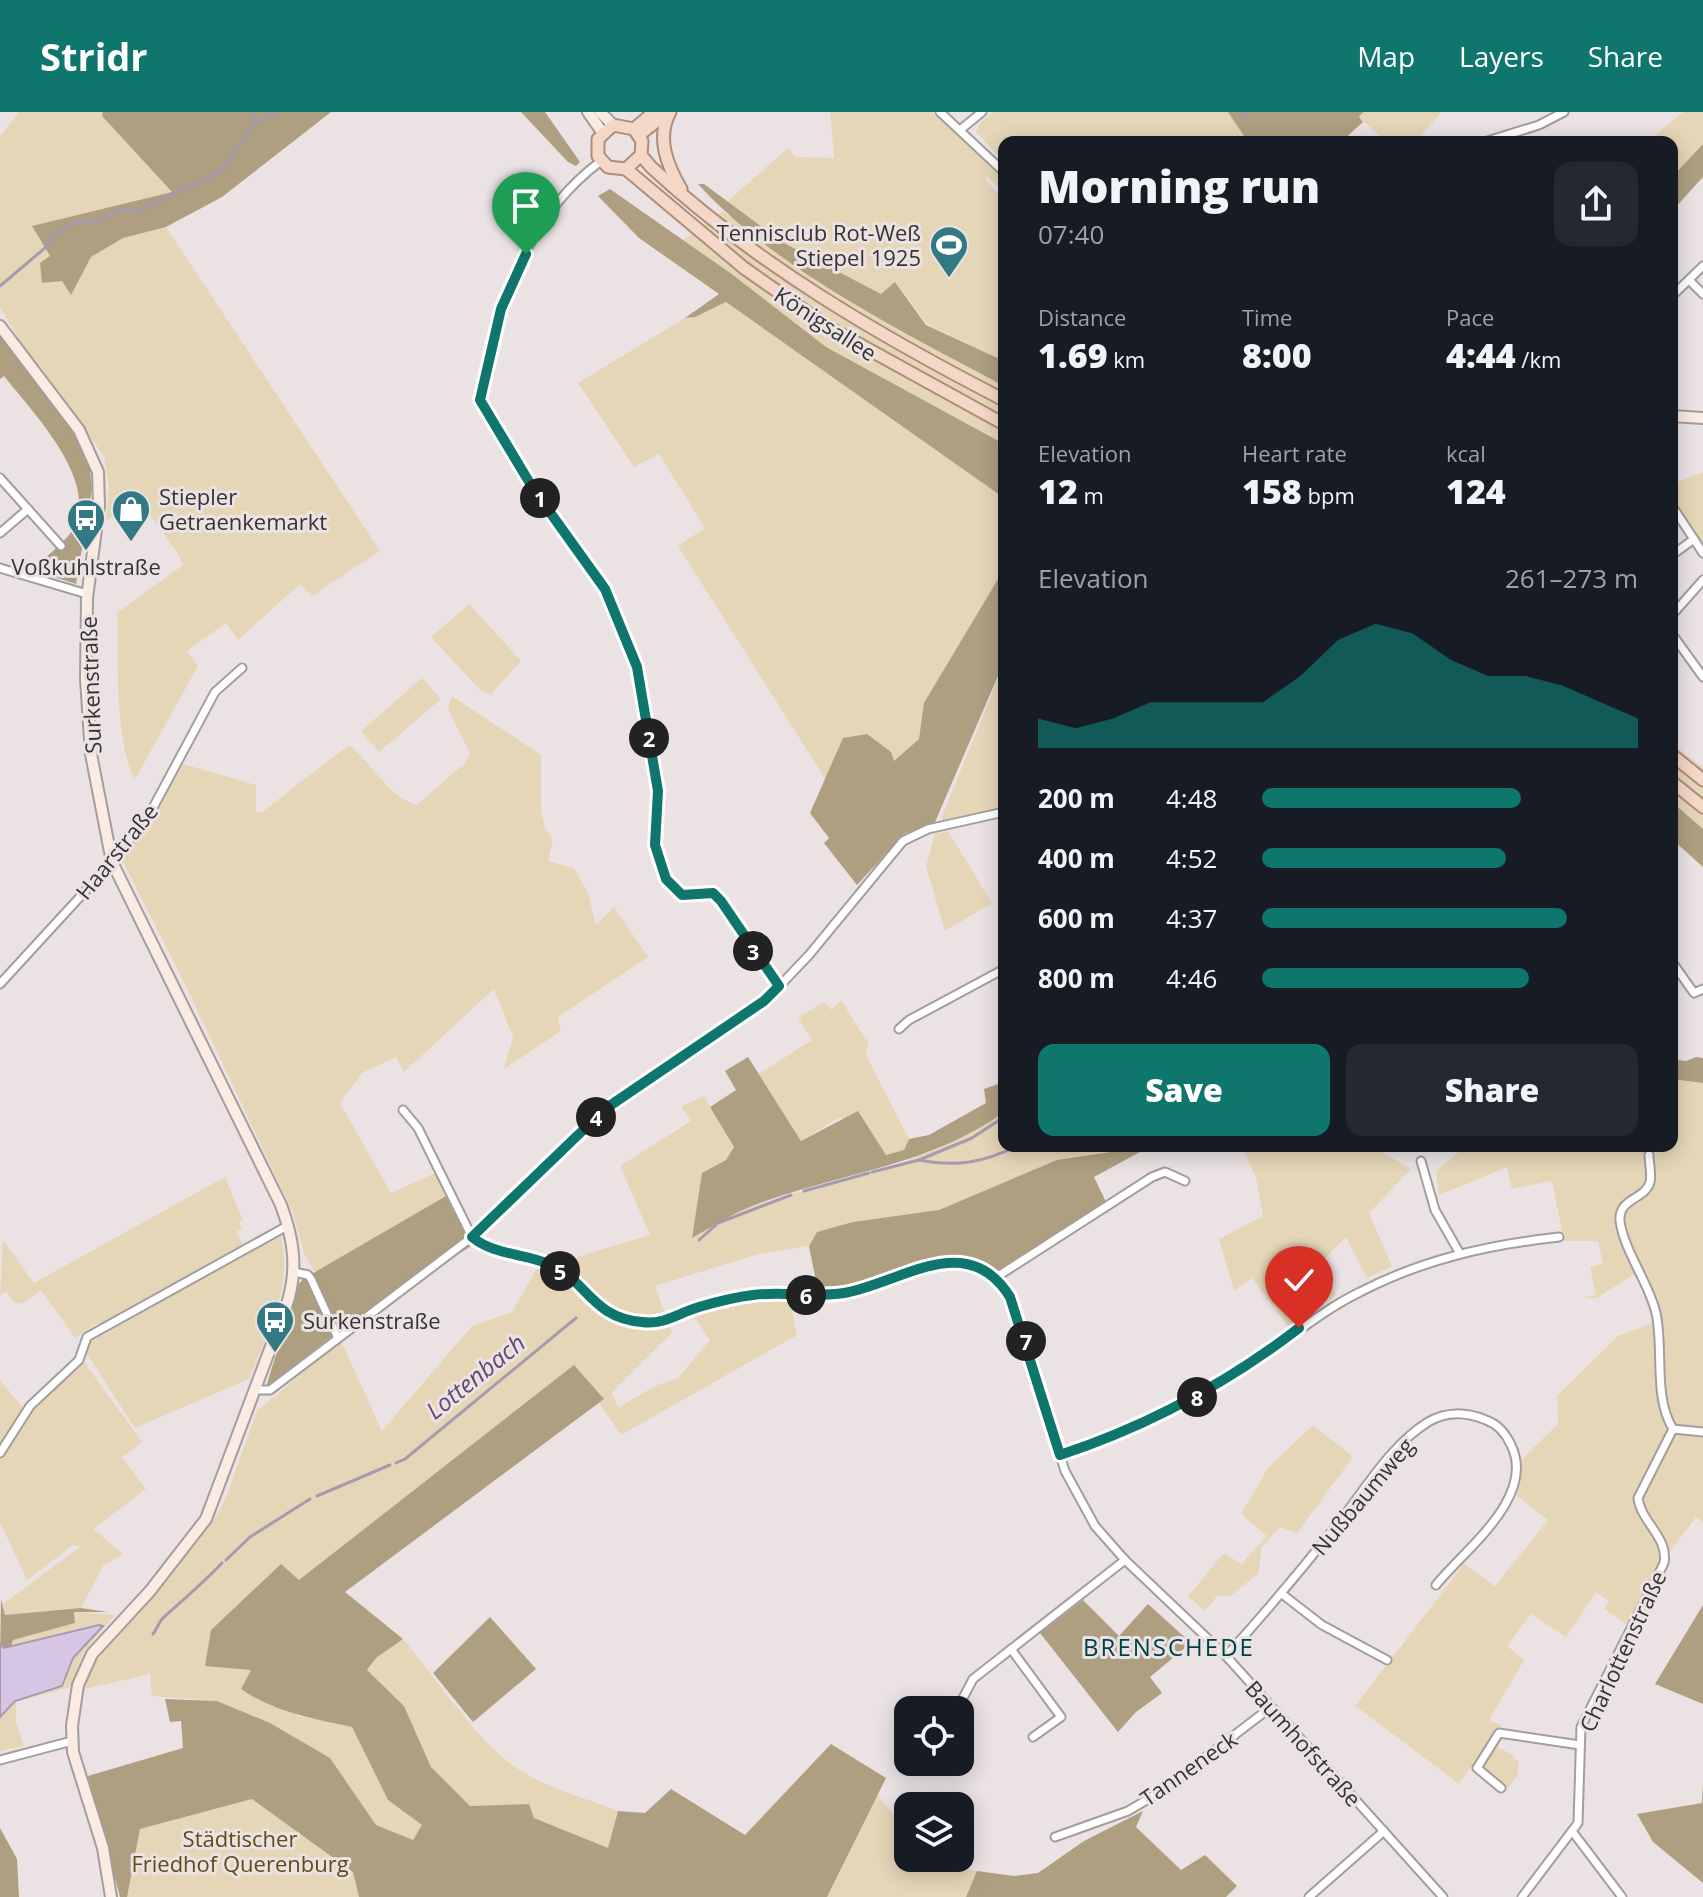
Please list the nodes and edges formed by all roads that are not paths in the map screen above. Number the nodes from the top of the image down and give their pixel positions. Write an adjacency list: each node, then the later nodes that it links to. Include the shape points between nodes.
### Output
1 (588, 112): 10 (street)
2 (600, 112): 8 (street)
3 (654, 112): 11 (main road)
4 (670, 112): 11 (main road); 17 (main road, Königsallee, via 663,126 664,145)
5 (940, 112): 9 (street)
6 (982, 112): 9 (street)
7 (1564, 112): 12 (street)
8 (613, 125): 10 (main road); 11 (main road)
9 (960, 130): 15 (street)
10 (602, 132): 14 (main road, via 597,144)
11 (637, 132): 13 (main road)
12 (1507, 136)
13 (641, 155): 16 (main road); 17 (main road, Königsallee)
14 (601, 161): 16 (main road, Königsallee, via 616,170); 51 (street, via 556,200 533,236 501,309 480,400 534,490 605,589 637,667 658,791 655,845 666,879 682,895 713,893)
15 (998, 166)
16 (626, 169): 26 (main road, Königsallee, via 744,268 828,327)
17 (684, 193): 23 (main road, Königsallee, via 803,286 912,353)
18 (1703, 266): 19 (street)
19 (1689, 280): 20 (street); 21 (street)
20 (1678, 290)
21 (1703, 294)
22 (0, 326): 37 (street, Surkenstraße, via 79,430 96,461 101,489)
23 (998, 397)
24 (1678, 416): 25 (street)
25 (1703, 418)
26 (998, 421)
27 (0, 478): 28 (street)
28 (28, 509): 30 (street); 32 (street)
29 (1678, 515): 31 (street)
30 (0, 533)
31 (1694, 539): 33 (street); 34 (street)
32 (61, 546)
33 (1678, 551)
34 (1703, 553)
35 (0, 568): 37 (street)
36 (1703, 580): 38 (street)
37 (87, 594): 47 (street, Surkenstraße, via 88,733)
38 (1678, 608)
39 (1678, 642): 41 (street)
40 (242, 668): 47 (street, Haarstraße, via 215,692 148,817)
41 (1703, 677)
42 (1678, 760): 43 (main road)
43 (1703, 780)
44 (1678, 787): 45 (main road)
45 (1703, 807)
46 (998, 813): 51 (street, via 928,829 903,841)
47 (112, 862): 50 (street, Haarstraße); 58 (street, Surkenstraße)
48 (1678, 970): 52 (street, via 1694,993)
49 (998, 972): 53 (street)
50 (0, 984)
51 (779, 986): 59 (street, via 605,1109)
52 (1703, 989)
53 (899, 1029)
54 (403, 1110): 59 (street, via 418,1128)
55 (1649, 1155): 66 (street, via 1648,1187 1619,1213 1656,1316 1667,1419)
56 (1421, 1161): 61 (street, via 1435,1210)
57 (1185, 1181): 63 (street, via 1165,1172 1152,1177)
58 (289, 1225): 62 (street, Surkenstraße); 68 (street, via 87,1337 79,1360 30,1406)
59 (472, 1237): 63 (street, via 508,1254 552,1265 601,1308 643,1323 665,1322 696,1308 752,1295 844,1293 925,1266 960,1263); 64 (street)
60 (1559, 1237): 61 (street)
61 (1459, 1252): 69 (street, via 1348,1298 1250,1365 1168,1412)
62 (294, 1272): 64 (street, via 311,1279); 65 (street, Surkenstraße)
63 (995, 1278): 69 (street, Baumhofstraße, via 1017,1315)
64 (337, 1336): 65 (street, via 270,1390)
65 (255, 1390): 79 (street, Surkenstraße, via 206,1519 86,1662 75,1698)
66 (1673, 1429): 67 (street); 80 (street, Charlottenstraße, via 1638,1498 1663,1546 1664,1563 1581,1727)
67 (1703, 1432)
68 (0, 1453)
69 (1060, 1455): 70 (street, Baumhofstraße, via 1086,1513)
70 (1125, 1560): 73 (street); 74 (street, Baumhofstraße)
71 (1436, 1585): 72 (street, Nußbaumweg, via 1504,1508 1516,1480 1511,1444 1492,1422 1476,1416 1440,1416 1413,1433)
72 (1282, 1594): 74 (street, Nußbaumweg); 75 (street, via 1322,1625)
73 (1011, 1649): 76 (street, via 973,1679); 78 (street, via 1061,1717)
74 (1226, 1656): 77 (street, Baumhofstraße)
75 (1387, 1660)
76 (964, 1696)
77 (1271, 1707): 83 (street, Baumhofstraße); 85 (street, Tanneneck, via 1160,1792 1128,1811)
78 (1033, 1737)
79 (72, 1741): 81 (street); 86 (street, via 103,1848)
80 (1580, 1745): 82 (street, Charlottenstraße, via 1499,1733 1477,1768); 84 (street, Charlottenstraße, via 1580,1816)
81 (0, 1760)
82 (1501, 1788)
83 (1384, 1831): 87 (street); 88 (street, Baumhofstraße)
84 (1572, 1831): 89 (street, Charlottenstraße); 90 (street)
85 (1055, 1837)
86 (111, 1897)
87 (1309, 1897)
88 (1443, 1897)
89 (1522, 1897)
90 (1622, 1897)

